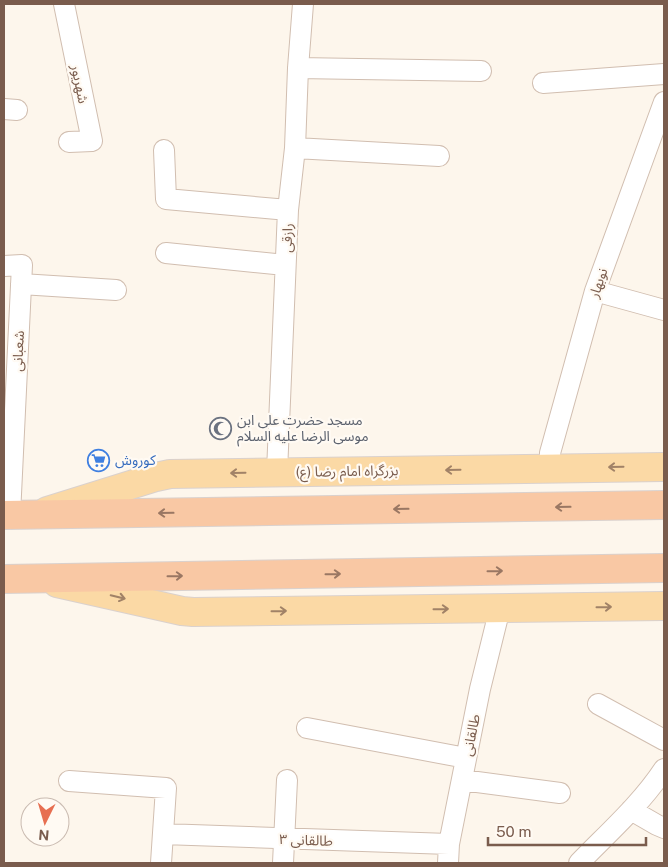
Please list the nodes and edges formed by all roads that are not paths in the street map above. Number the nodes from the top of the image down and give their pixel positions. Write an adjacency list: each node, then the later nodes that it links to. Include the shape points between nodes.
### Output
1 (64, 4): 8 (street, شهریور, via 92,141)
2 (303, 4): 3 (street, رازقی)
3 (298, 68): 4 (street); 9 (street, رازقی)
4 (481, 71)
5 (664, 74): 6 (street)
6 (543, 83)
7 (664, 102): 18 (street, نوبهار)
8 (69, 142)
9 (295, 148): 11 (street); 12 (street, رازقی)
10 (164, 150): 12 (street, via 166,199)
11 (439, 156)
12 (288, 210): 14 (street, رازقی)
13 (166, 253): 14 (street)
14 (286, 265): 22 (street, رازقی)
15 (4, 266): 16 (street, شعبانی, via 22,265)
16 (21, 284): 17 (street); 24 (street, شعبانی)
17 (116, 290)
18 (595, 292): 19 (street); 21 (street, نوبهار, via 550,453)
19 (664, 310)
20 (664, 467): 21 (main road, بزرگراه امام رضا (ع), one-way to 21)
21 (550, 468): 22 (main road, بزرگراه امام رضا (ع), one-way to 22)
22 (277, 472): 24 (main road, بزرگراه امام رضا (ع), one-way to 24, via 170,474)
23 (664, 505): 24 (highway, one-way to 24)
24 (16, 515)
25 (664, 568): 26 (highway, one-way to 25)
26 (36, 578): 27 (highway); 29 (main road, one-way to 29, via 193,612)
27 (4, 579)
28 (664, 606): 29 (main road, one-way to 28)
29 (500, 608): 33 (street, طالقانی)
30 (598, 704): 32 (street)
31 (307, 728): 33 (street)
32 (664, 740)
33 (466, 758): 36 (street, طالقانی)
34 (664, 769): 39 (street)
35 (288, 780): 42 (street)
36 (462, 780): 38 (street); 43 (street, طالقانی)
37 (69, 781): 41 (street, via 166,788)
38 (560, 793)
39 (631, 810): 40 (street); 46 (street)
40 (664, 828)
41 (164, 834): 42 (street, طالقانی ۳); 44 (street)
42 (285, 839): 43 (street, طالقانی ۳); 45 (street)
43 (448, 854)
44 (161, 863)
45 (284, 863)
46 (579, 863)

